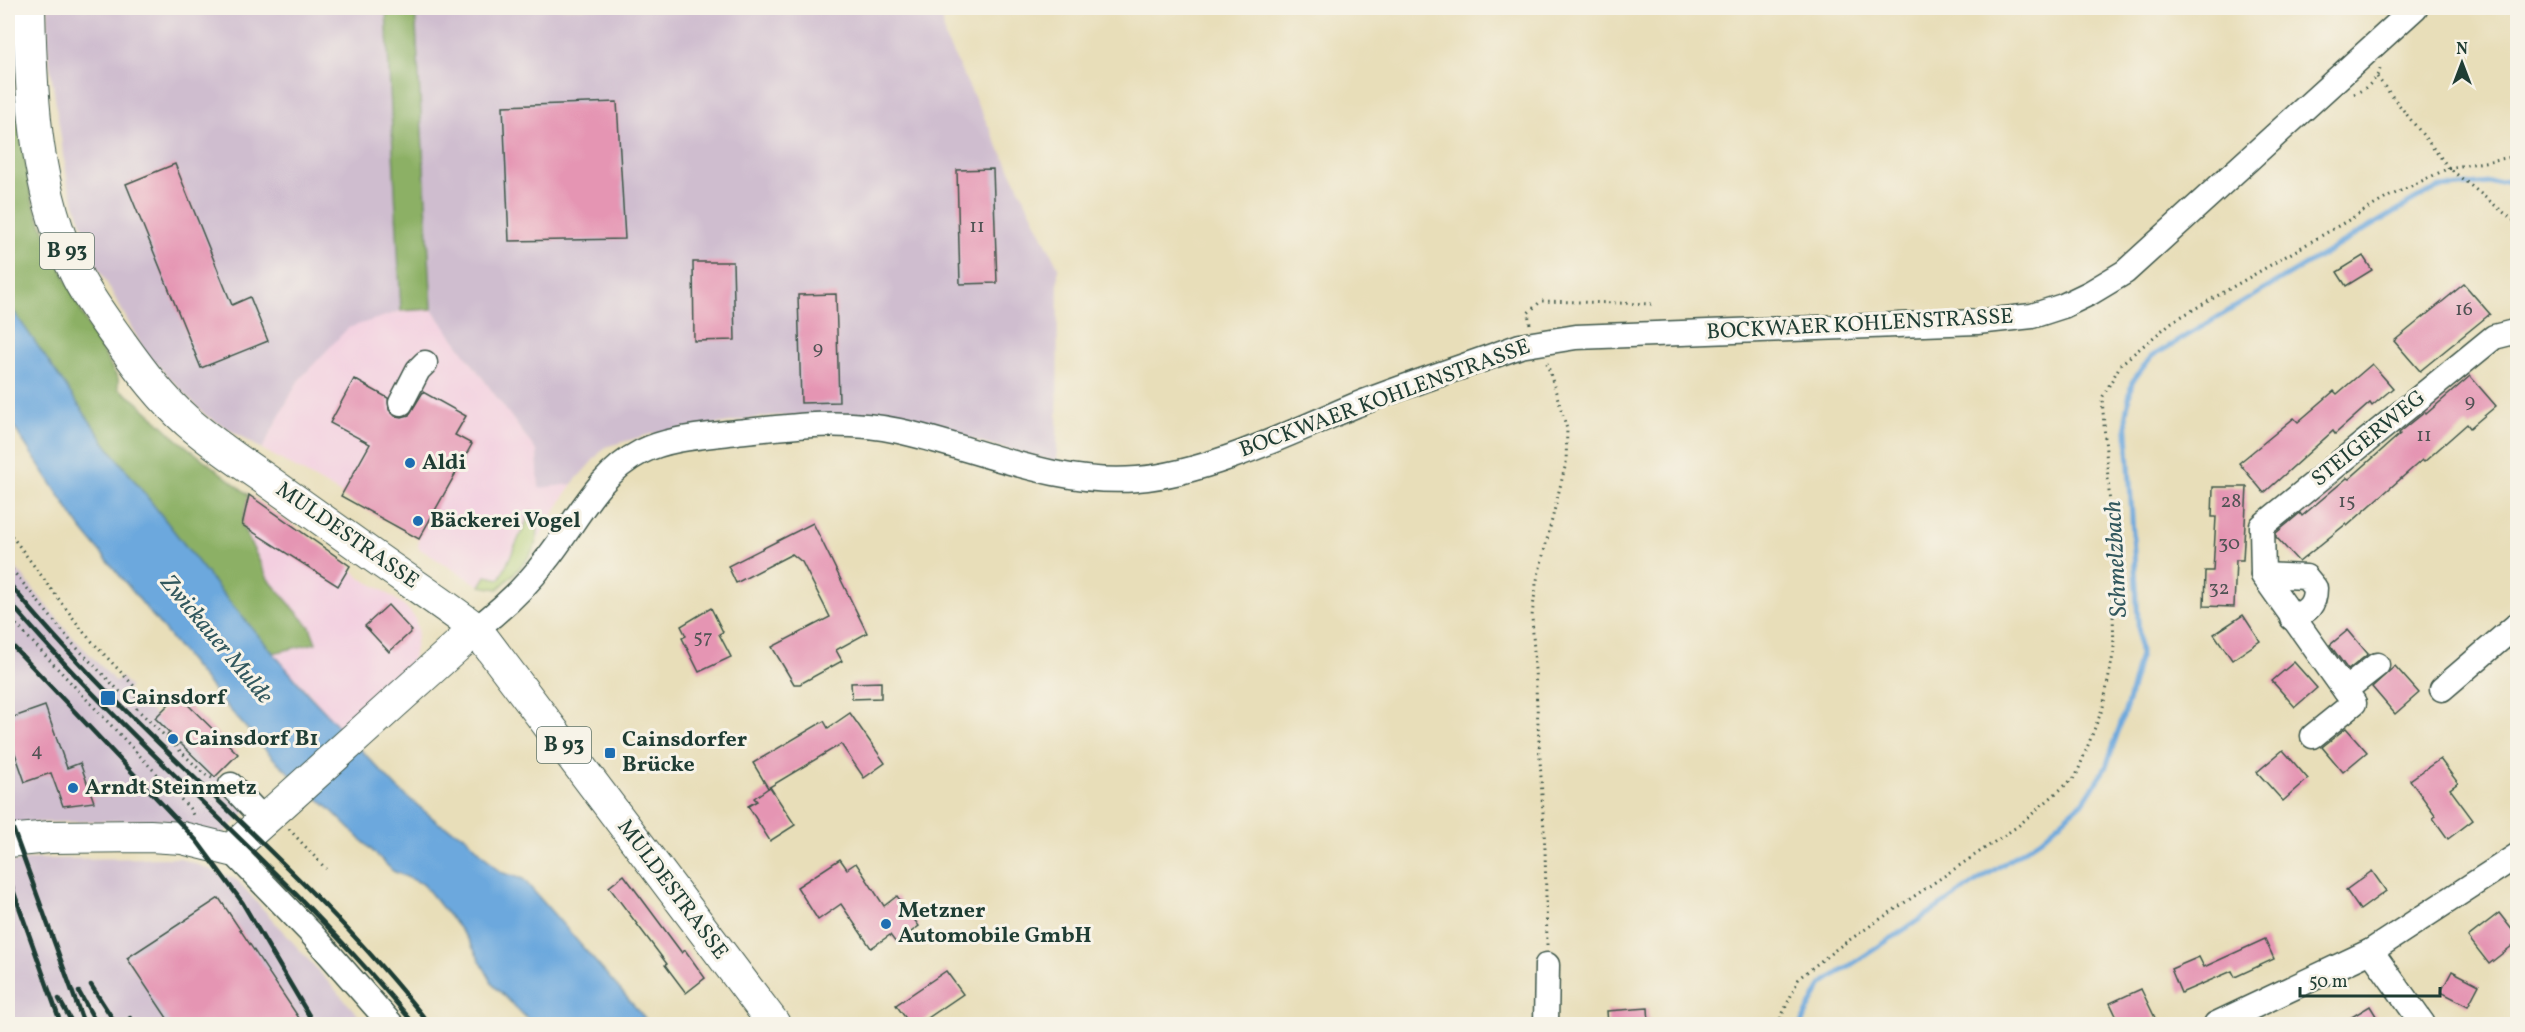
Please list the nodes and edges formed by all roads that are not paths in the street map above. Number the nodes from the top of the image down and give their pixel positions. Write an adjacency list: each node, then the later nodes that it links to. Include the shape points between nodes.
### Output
1 (29, 8): 9 (main road, MULDESTRASSE / B 93, via 31,76 40,151 60,237 97,310 145,377 187,422)
2 (2415, 8): 9 (street, BOCKWAER KOHLENSTRASSE, via 2125,272 2090,293 2032,316 1977,322 1543,341 1361,404 1253,448 1183,471 1138,480 1044,471 898,430 860,424 760,430 669,443 644,450 600,483 546,561 509,603)
3 (2517, 331): 6 (street, STEIGERWEG, via 2493,337 2262,526)
4 (425, 363): 5 (street)
5 (401, 403)
6 (2263, 575): 7 (street); 7 (street, via 2306,577 2315,588 2315,600 2307,612)
7 (2292, 618): 12 (street)
8 (2517, 624): 11 (street)
9 (476, 629): 15 (main road); 22 (main road, MULDESTRASSE / B 93)
10 (2378, 665): 12 (street)
11 (2442, 689)
12 (2345, 690): 13 (street, via 2354,703)
13 (2313, 736)
14 (226, 784): 15 (street)
15 (275, 811): 17 (main road)
16 (8, 841): 17 (main road, via 150,836 182,838)
17 (221, 848): 21 (street, via 310,932)
18 (2517, 855): 19 (street)
19 (2371, 951): 24 (street); 25 (street)
20 (1547, 965): 23 (street)
21 (391, 1024)
22 (774, 1024)
23 (1546, 1024)
24 (2216, 1024)
25 (2423, 1024)

